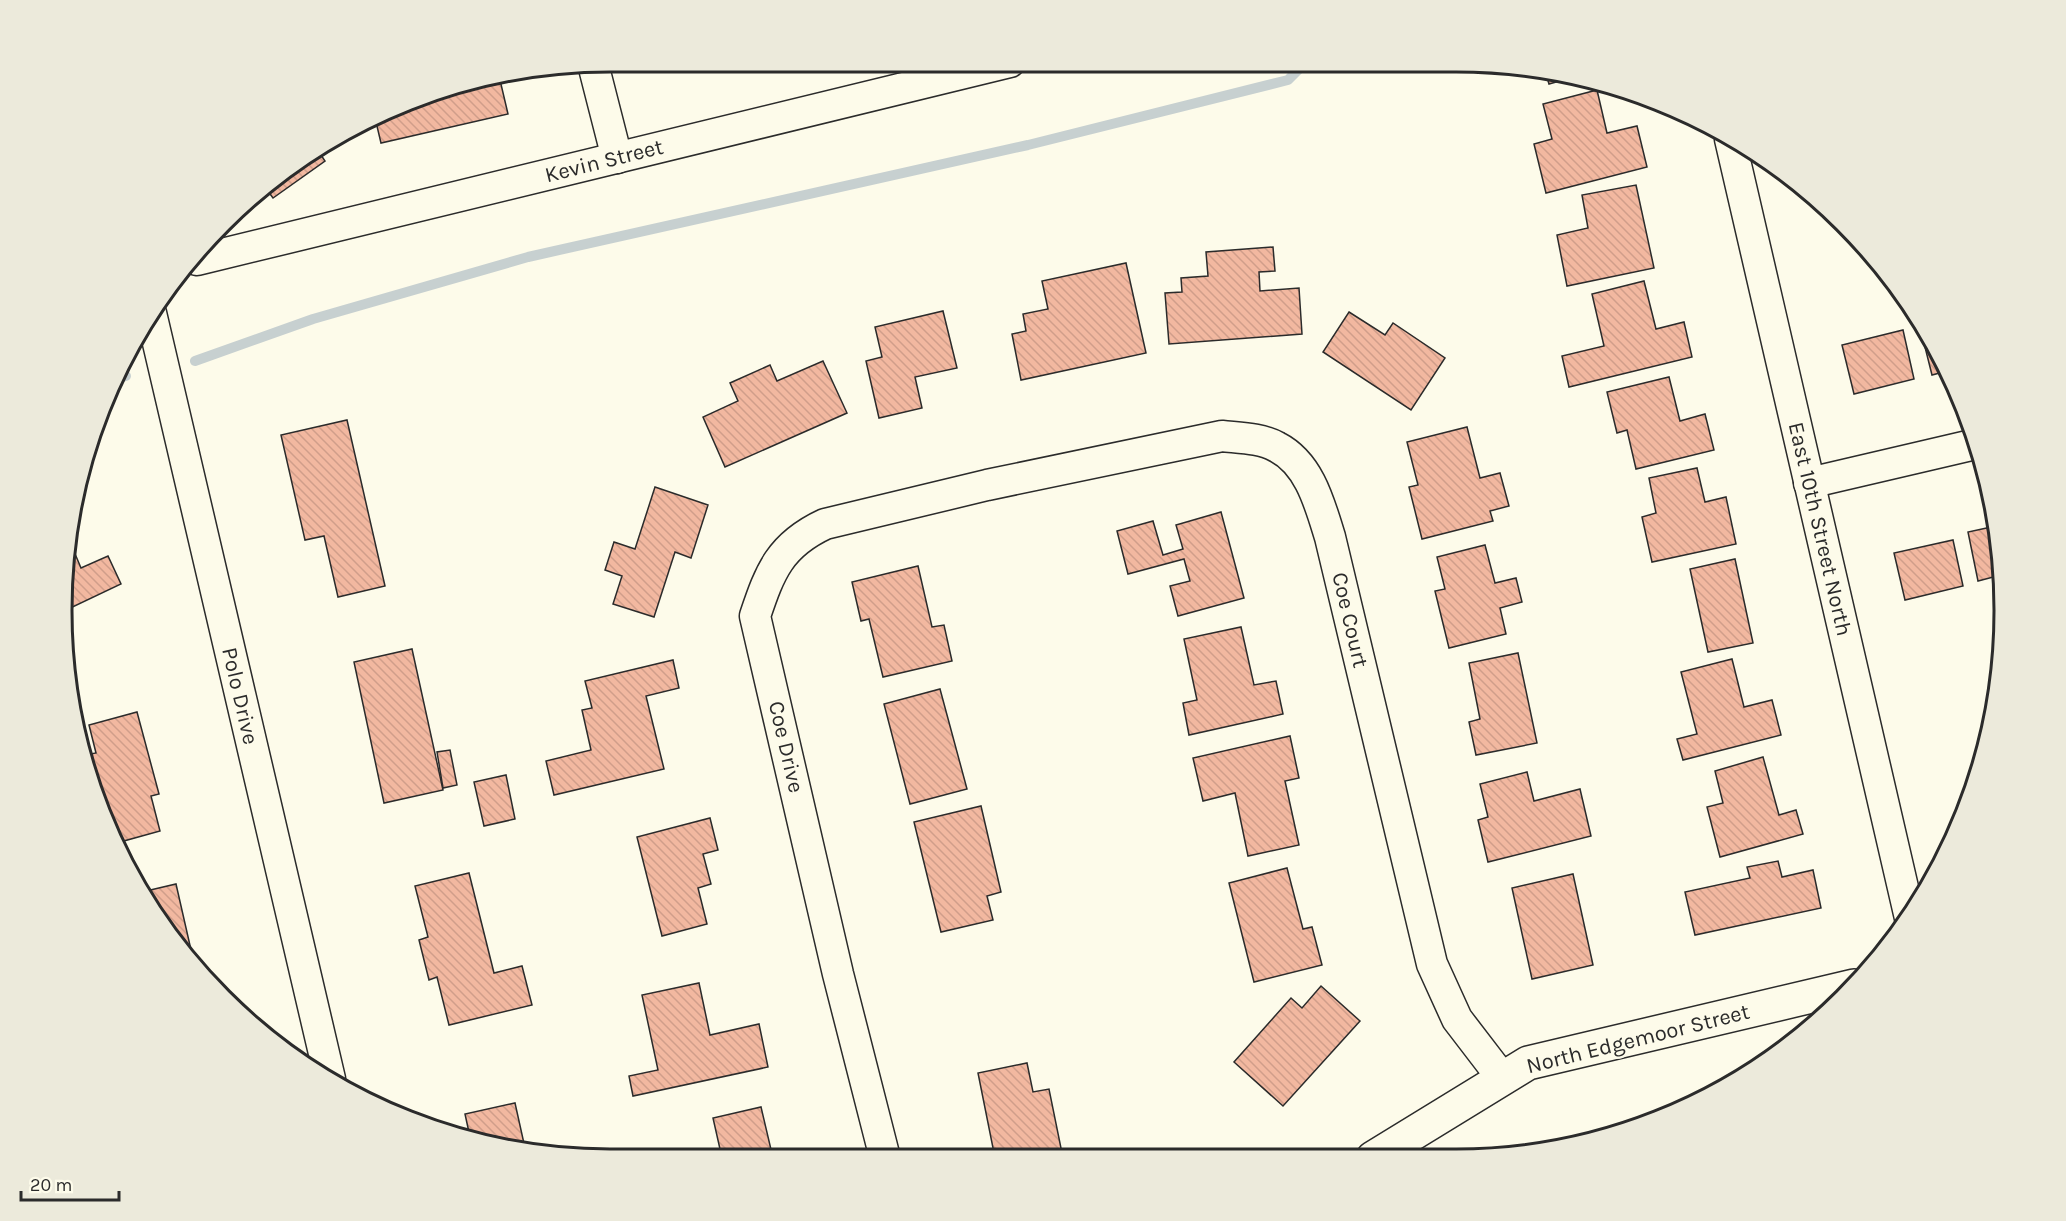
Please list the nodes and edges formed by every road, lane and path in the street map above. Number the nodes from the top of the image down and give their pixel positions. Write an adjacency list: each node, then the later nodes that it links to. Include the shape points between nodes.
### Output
1 (595, 72): 4 (street)
2 (969, 72): 4 (street, Kevin Street)
3 (1732, 149): 8 (street, East 10th Street North)
4 (617, 158): 5 (street, Kevin Street)
5 (203, 259)
6 (154, 325): 12 (street, Polo Drive)
7 (1968, 446): 8 (street)
8 (1809, 483): 10 (street, East 10th Street North)
9 (987, 485): 13 (street, Coe Court, via 1222,436 1253,439 1278,447 1300,466 1316,495 1330,537 1432,963 1457,1019); 14 (street, Coe Drive, via 825,524 804,533 768,577 755,616)
10 (1907, 904)
11 (1837, 990): 13 (street, North Edgemoor Street, via 1528,1063)
12 (328, 1068)
13 (1503, 1079): 15 (street, North Edgemoor Street)
14 (883, 1149)
15 (1388, 1149)

